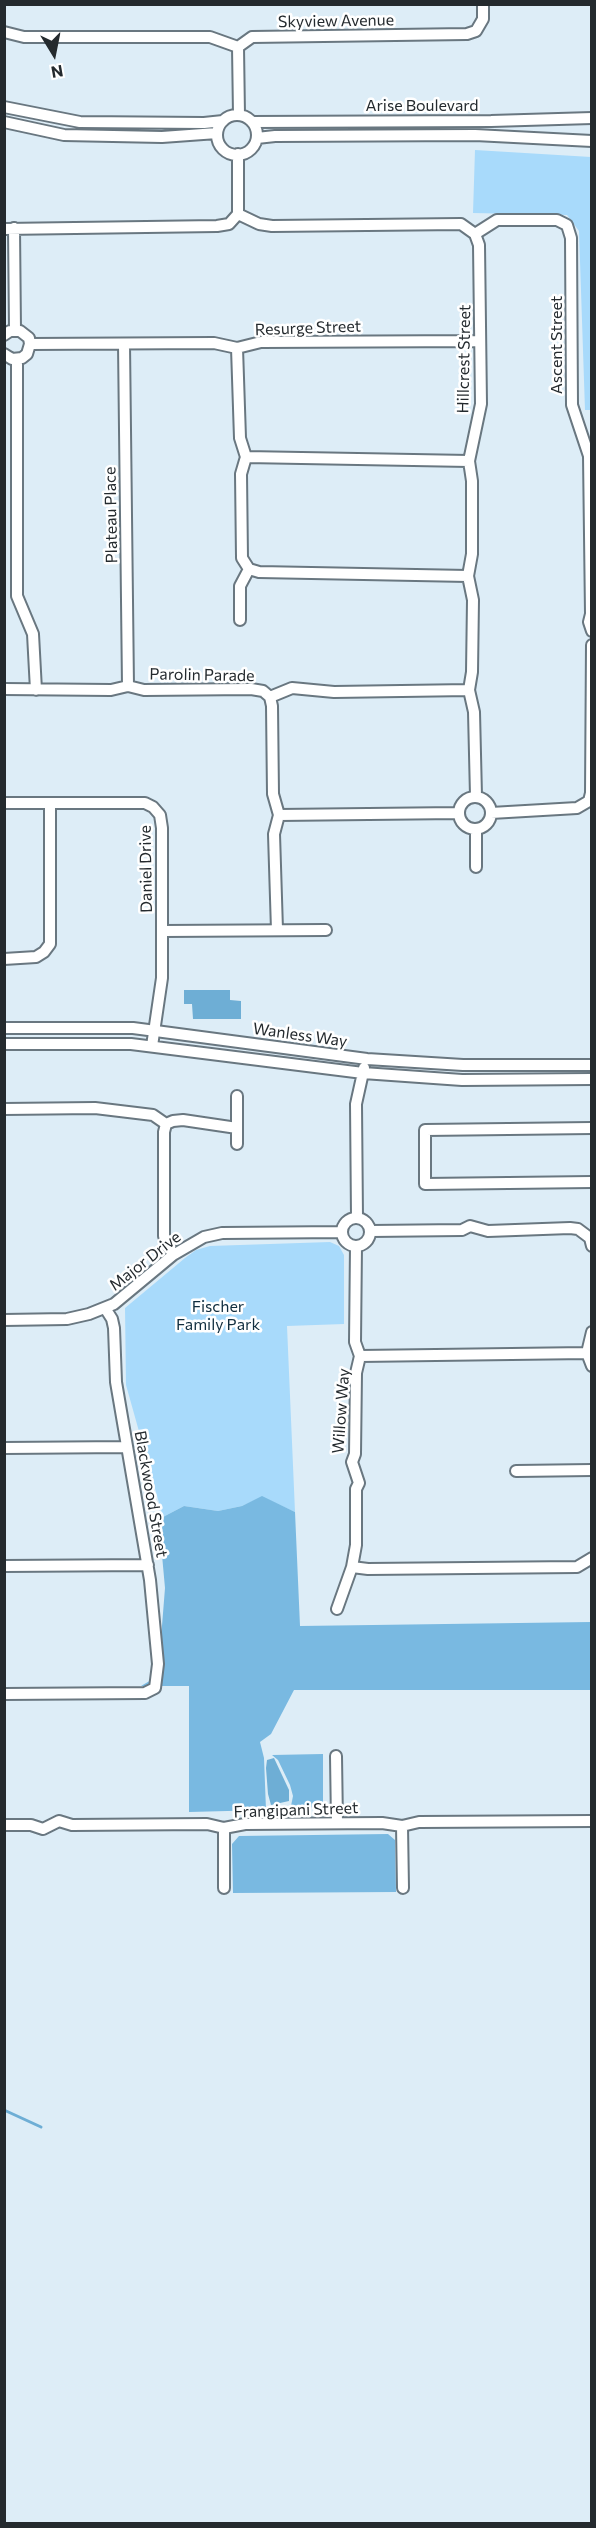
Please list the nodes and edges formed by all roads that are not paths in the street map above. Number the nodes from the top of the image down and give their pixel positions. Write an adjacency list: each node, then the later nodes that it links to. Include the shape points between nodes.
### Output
1 (483, 4): 3 (street, Skyview Avenue, via 480,25 467,34 252,37)
2 (4, 32): 3 (street, via 24,37 210,37)
3 (238, 47): 5 (street)
4 (4, 107): 7 (street, via 80,122)
5 (239, 115): 7 (street); 9 (street)
6 (591, 118): 9 (street, Arise Boulevard)
7 (223, 121): 10 (street)
8 (4, 122): 10 (street, via 64,135 162,137)
9 (252, 122): 11 (street)
10 (217, 133): 13 (street, via 226,152)
11 (257, 138): 12 (street, Arise Boulevard, via 475,135); 13 (street, via 250,150)
12 (591, 141)
13 (238, 154): 14 (street)
14 (238, 214): 15 (street, via 229,224 217,226); 16 (street, via 272,226 461,224)
15 (9, 229): 17 (street)
16 (475, 234): 18 (street, Hillcrest Street, via 479,245); 29 (street, Ascent Street, via 497,220 557,220 567,225 571,238 572,405 589,456)
17 (10, 333): 19 (street, via 25,334)
18 (480, 341): 21 (street, Resurge Street, via 261,342); 25 (street, Hillcrest Street, via 481,404)
19 (30, 344): 20 (street, Resurge Street); 23 (street, via 27,354)
20 (124, 344): 21 (street, Resurge Street, via 214,343); 31 (street, Plateau Place)
21 (237, 348): 24 (street, via 240,438)
22 (4, 354): 23 (street)
23 (17, 359): 33 (street, via 17,596 33,634)
24 (246, 457): 25 (street); 26 (street, via 241,474 242,558)
25 (469, 461): 27 (street, Hillcrest Street, via 472,554)
26 (249, 569): 27 (street); 28 (street, via 240,586)
27 (468, 576): 34 (street, Hillcrest Street, via 472,600)
28 (240, 620)
29 (591, 631)
30 (591, 645): 39 (street)
31 (128, 686): 33 (street, Parolin Parade, via 111,690); 35 (street, Parolin Parade, via 144,690 251,689)
32 (4, 690): 33 (street, Parolin Parade)
33 (36, 690)
34 (469, 690): 35 (street, via 334,692 300,688); 36 (street, Hillcrest Street, via 474,712)
35 (270, 697): 42 (street, Parolin Parade, via 273,794)
36 (476, 796): 40 (street, via 462,802); 41 (street, via 486,801)
37 (4, 803): 38 (street, Daniel Drive)
38 (50, 803): 47 (street, Daniel Drive, via 133,802 153,807 160,815 162,828); 48 (street, via 50,944 36,957)
39 (590, 803): 41 (street, via 577,808)
40 (458, 813): 42 (street); 43 (street, via 463,824)
41 (491, 813): 43 (street, via 488,823)
42 (279, 815): 45 (street, Parolin Parade, via 274,834)
43 (476, 829): 44 (street)
44 (476, 867)
45 (277, 930): 46 (street); 47 (street)
46 (326, 930)
47 (163, 931): 50 (street, Daniel Drive, via 162,978)
48 (4, 959)
49 (4, 1028): 50 (street, Wanless Way)
50 (154, 1030): 52 (street, Daniel Drive); 53 (street, Wanless Way)
51 (4, 1044): 52 (street, Wanless Way)
52 (152, 1046): 55 (street, Wanless Way)
53 (367, 1059): 54 (street, Wanless Way, via 463,1065); 55 (street)
54 (591, 1065)
55 (363, 1073): 56 (street, Wanless Way, via 462,1080); 64 (street, via 356,1104)
56 (591, 1079)
57 (237, 1096): 60 (street)
58 (4, 1109): 59 (street, via 95,1108 153,1115)
59 (166, 1124): 60 (street, via 183,1120); 69 (street, via 164,1236)
60 (237, 1128): 62 (street)
61 (591, 1128): 63 (street, via 425,1130 425,1184)
62 (237, 1144)
63 (591, 1182)
64 (357, 1218): 65 (street, via 368,1223); 66 (street, via 348,1220)
65 (371, 1231): 67 (street, via 462,1230 470,1226 488,1231 570,1228 578,1229); 68 (street, via 367,1242)
66 (342, 1232): 68 (street, via 344,1240); 69 (street, Major Drive, via 222,1233 204,1237)
67 (591, 1240)
68 (356, 1246): 74 (street, Willow Way, via 355,1342)
69 (173, 1255): 70 (street, Major Drive)
70 (105, 1308): 71 (street, Major Drive, via 67,1319); 76 (street, Blackwood Street, via 114,1328 116,1382)
71 (4, 1320)
72 (591, 1332): 73 (street)
73 (587, 1353): 74 (street); 75 (street)
74 (360, 1356): 83 (street, Willow Way, via 352,1462 359,1483)
75 (591, 1366)
76 (127, 1447): 77 (street); 81 (street, Blackwood Street)
77 (4, 1448)
78 (591, 1470): 79 (street)
79 (516, 1471)
80 (590, 1563): 83 (street, via 577,1567)
81 (148, 1565): 82 (street); 85 (street, Blackwood Street, via 158,1664 155,1688 145,1693)
82 (4, 1566)
83 (352, 1567): 84 (street, Willow Way)
84 (337, 1610)
85 (4, 1694)
86 (336, 1756): 88 (street)
87 (591, 1821): 90 (street, Frangipani Street, via 419,1822)
88 (337, 1823): 90 (street, Frangipani Street); 91 (street, Frangipani Street, via 245,1824)
89 (4, 1825): 91 (street, Frangipani Street, via 43,1829 59,1821 72,1825 207,1824)
90 (402, 1826): 93 (street)
91 (224, 1828): 92 (street)
92 (225, 1888)
93 (403, 1888)

